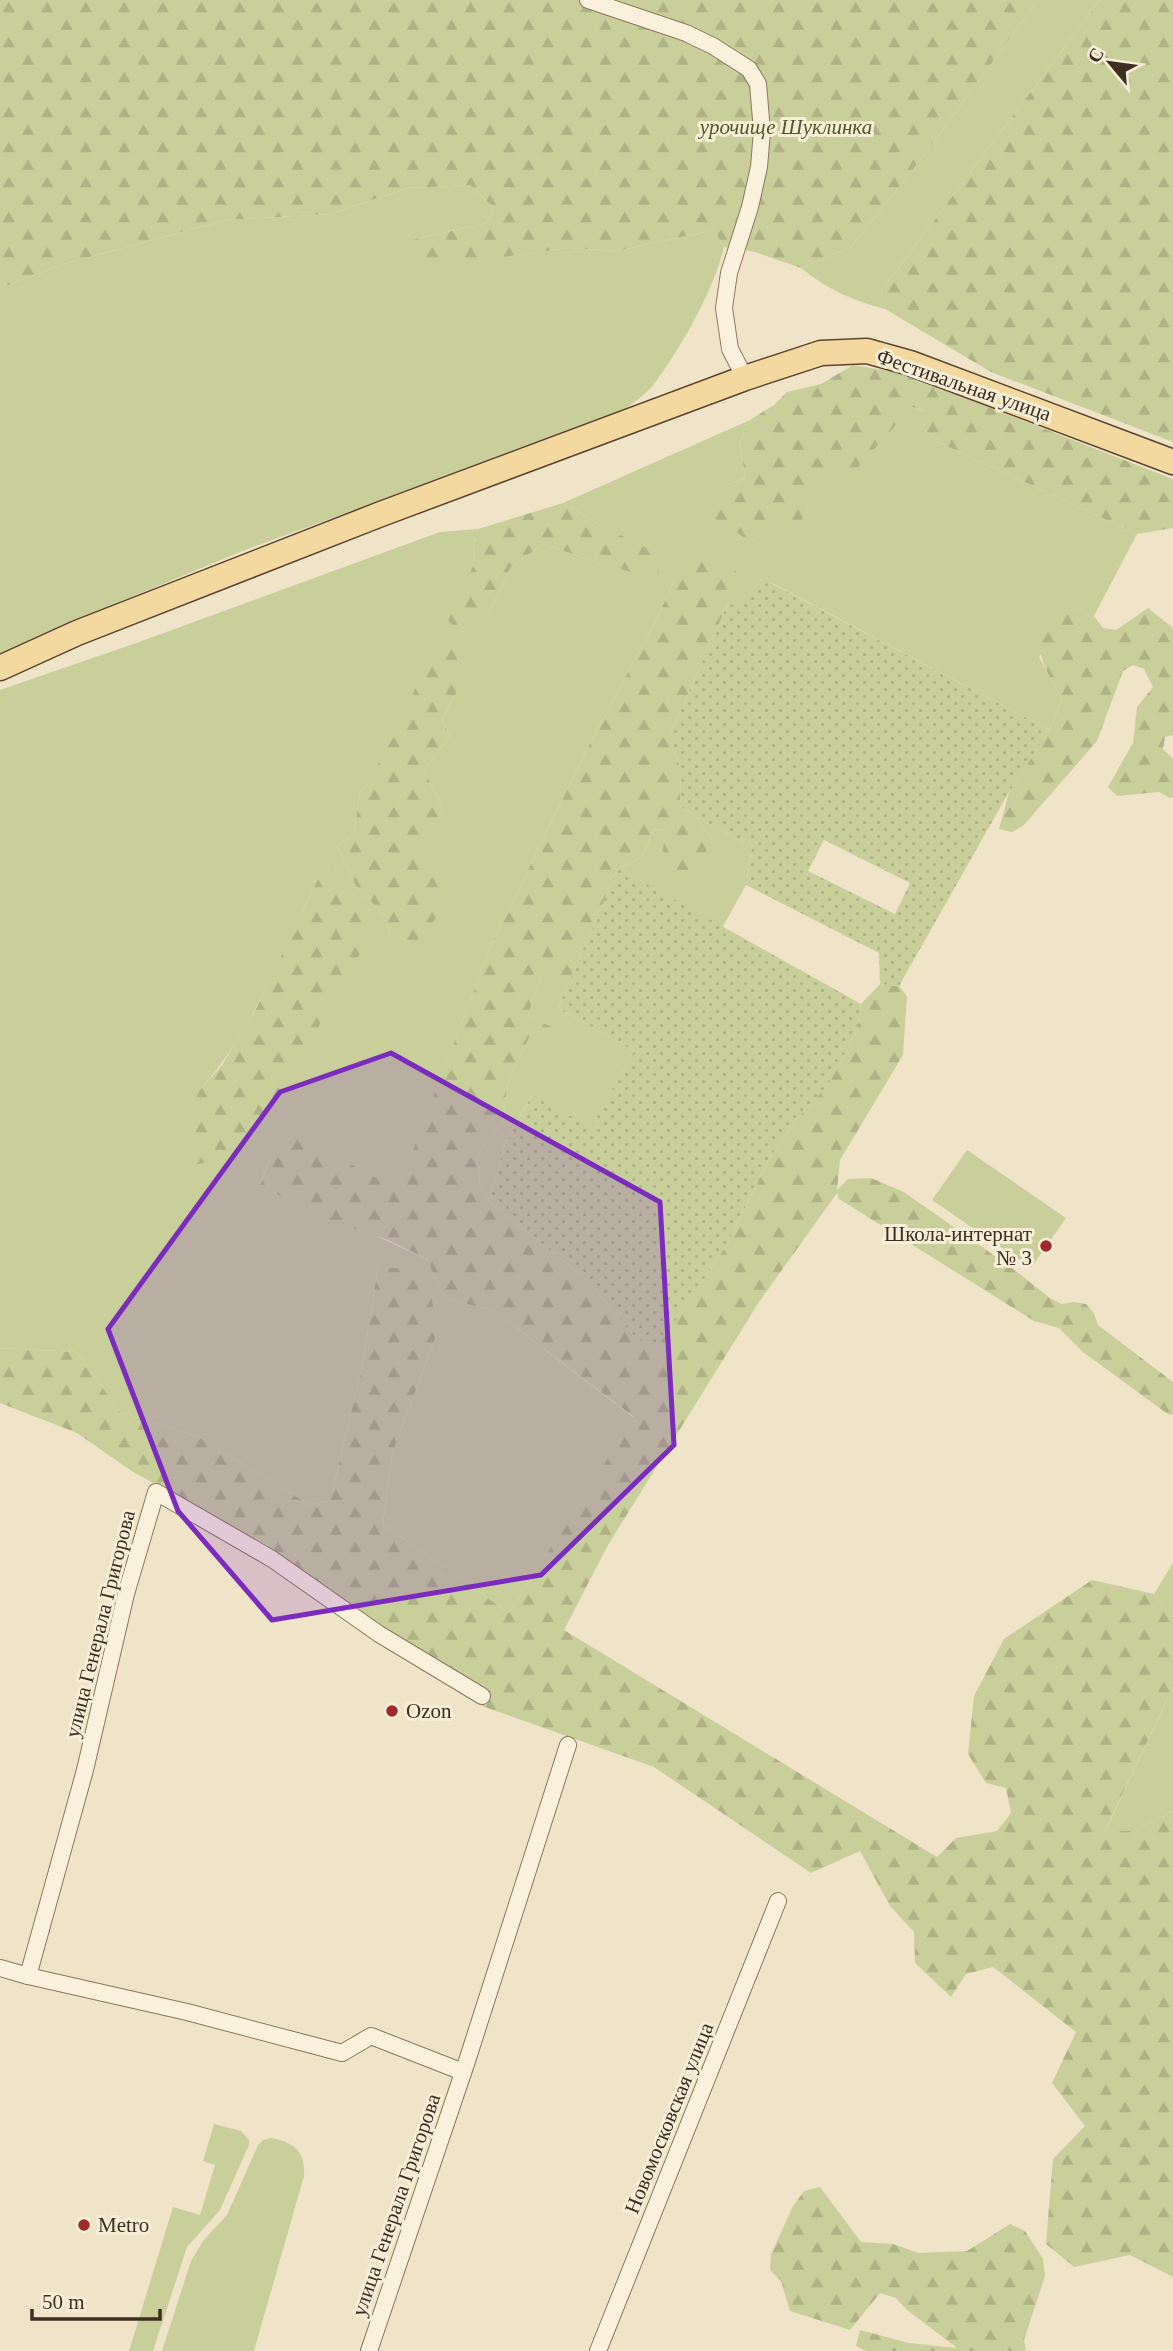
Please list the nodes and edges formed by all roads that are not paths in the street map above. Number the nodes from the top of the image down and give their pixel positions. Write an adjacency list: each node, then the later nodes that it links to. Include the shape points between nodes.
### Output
1 (588, 0): 2 (street, via 686,33 749,69 758,84 759,167 729,273 724,308 730,349)
2 (745, 378): 3 (main road, Фестивальная улица, via 821,353 867,351); 4 (main road, Фестивальная улица, via 394,509 77,633)
3 (1173, 462)
4 (0, 668)
5 (482, 1696): 9 (street, улица Генерала Григорова, via 379,1634 272,1559 156,1492)
6 (568, 1745): 10 (street, улица Генерала Григорова)
7 (779, 1901): 12 (street, Новомосковская улица)
8 (0, 1968): 9 (street, улица Генерала Григорова)
9 (28, 1976): 10 (street, улица Генерала Григорова, via 342,2053 371,2036)
10 (463, 2071): 11 (street, улица Генерала Григорова)
11 (369, 2351)
12 (598, 2351)

